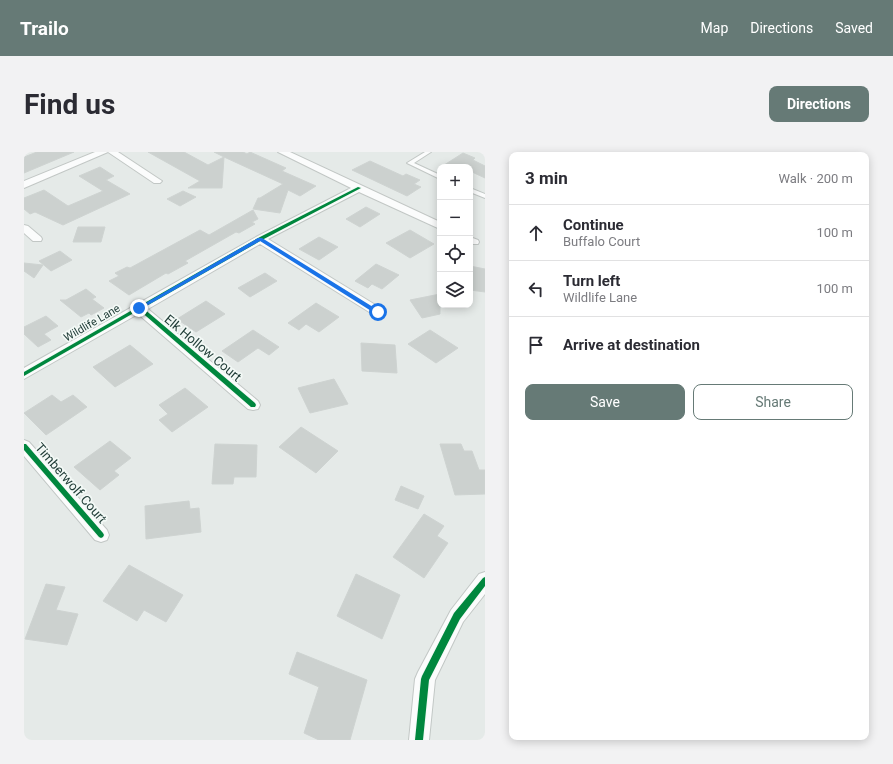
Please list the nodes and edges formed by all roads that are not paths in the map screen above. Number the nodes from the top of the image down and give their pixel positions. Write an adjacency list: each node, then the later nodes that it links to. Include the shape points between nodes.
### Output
1 (103, 152): 7 (street)
2 (112, 152): 6 (street)
3 (282, 152): 8 (street)
4 (430, 152): 5 (lane, via 410,163)
5 (437, 175)
6 (157, 181)
7 (24, 185)
8 (359, 188): 11 (street); 14 (street, Wildlife Lane)
9 (473, 191): 10 (lane)
10 (485, 196)
11 (437, 225)
12 (24, 228): 13 (street)
13 (37, 239)
14 (260, 239): 15 (street, Wildlife Lane); 16 (street)
15 (139, 308): 17 (street, Wildlife Lane); 18 (street, Elk Hollow Court)
16 (378, 312)
17 (24, 374)
18 (253, 405)
19 (24, 446): 20 (street, Timberwolf Court)
20 (101, 535)
21 (485, 580): 22 (street, via 457,616 425,680)
22 (419, 740)

